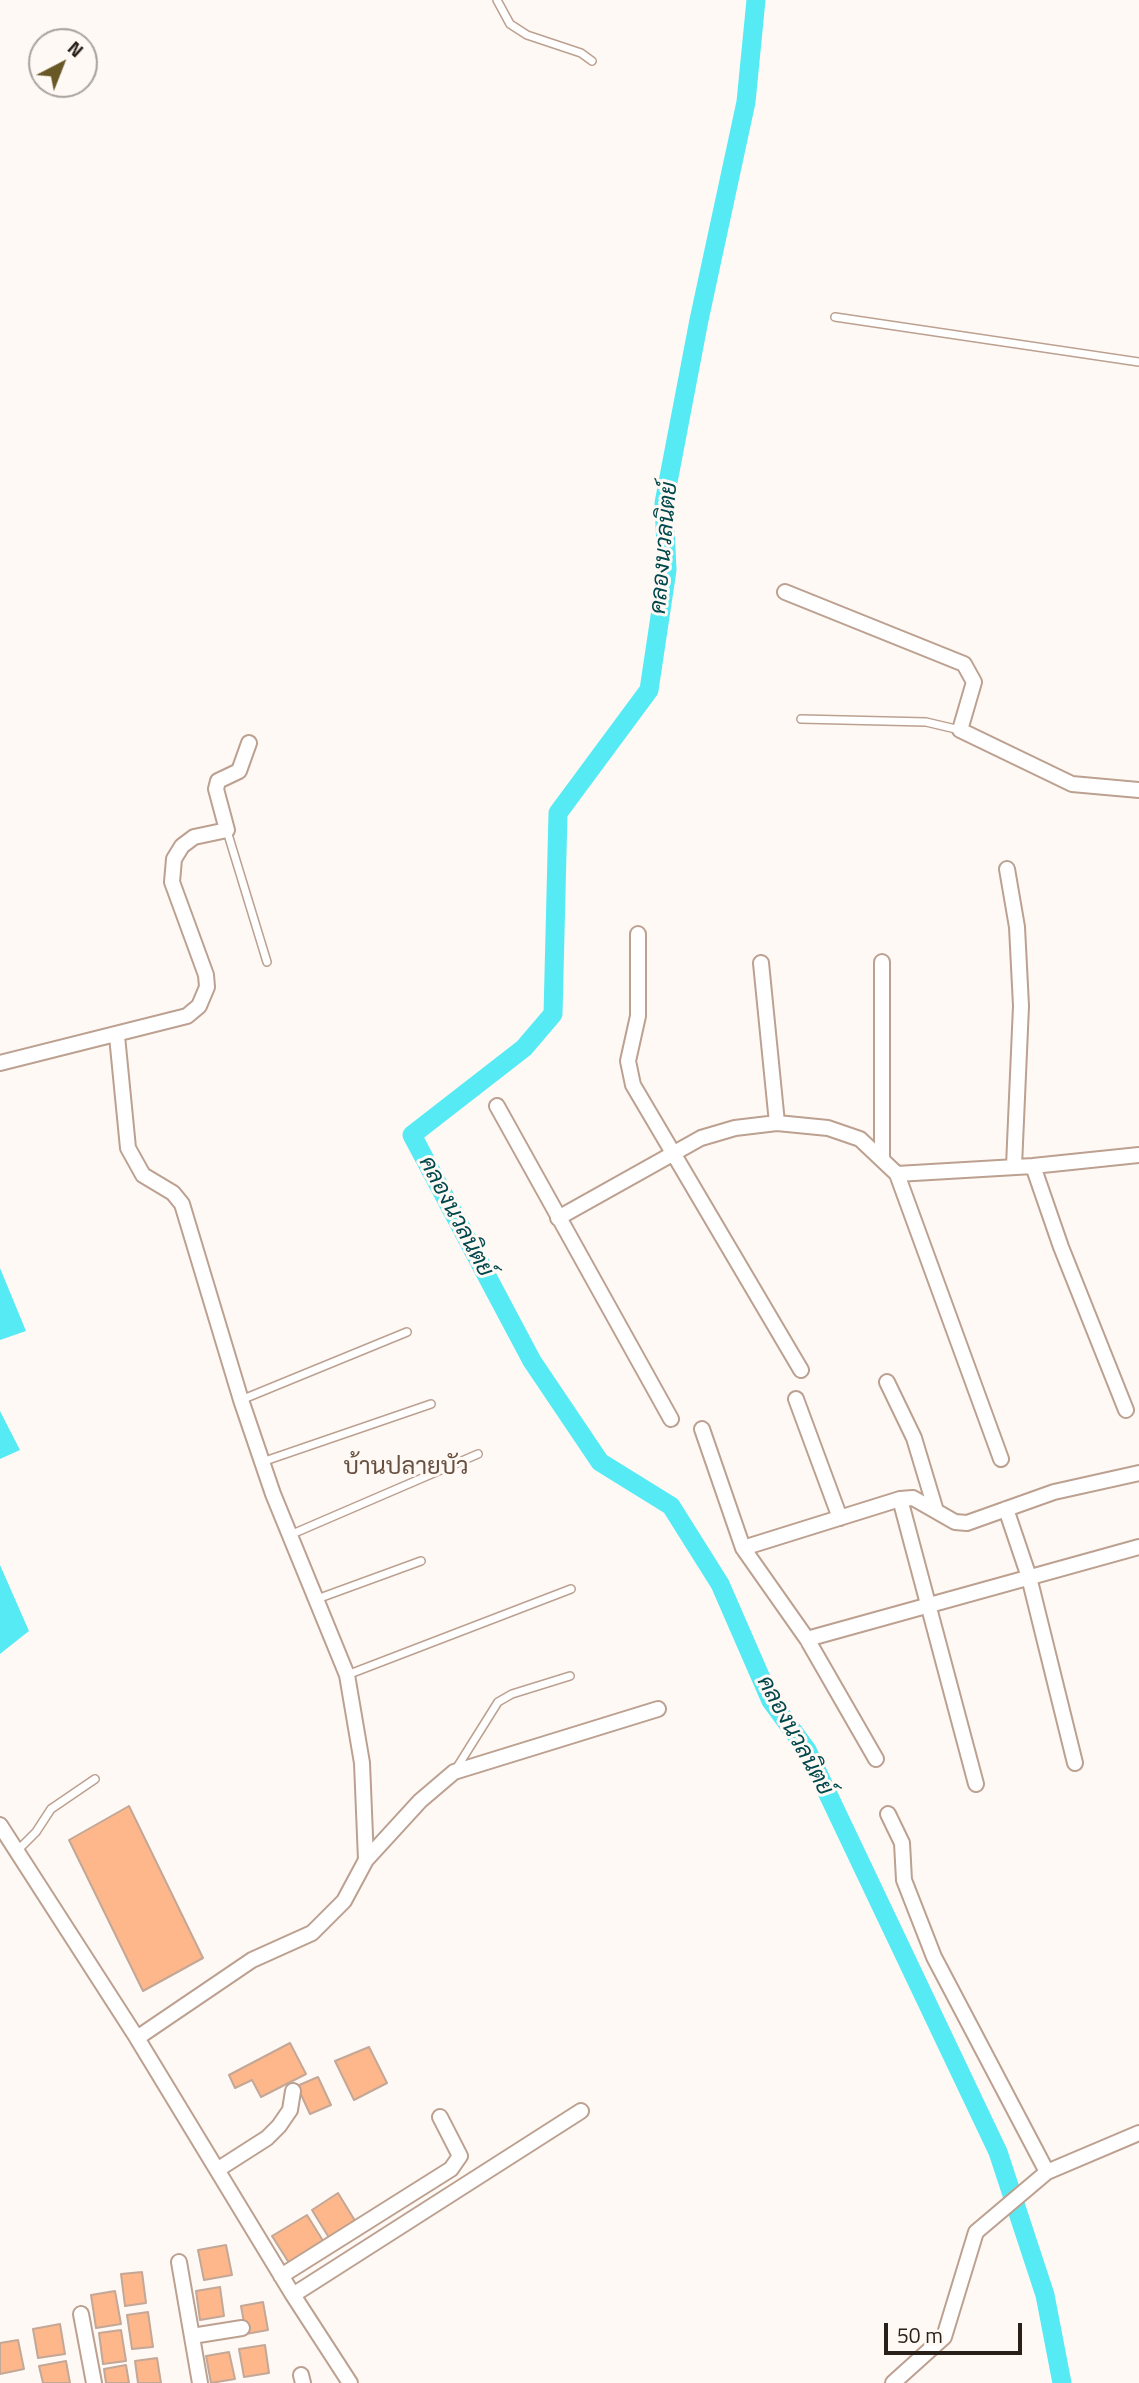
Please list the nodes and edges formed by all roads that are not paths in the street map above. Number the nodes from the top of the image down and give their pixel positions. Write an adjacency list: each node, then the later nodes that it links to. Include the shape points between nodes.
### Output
1 (497, 0): 2 (lane, via 510,24 527,35)
2 (592, 61)
3 (835, 317): 4 (lane)
4 (1139, 362)
5 (785, 592): 7 (street, via 964,664 974,682)
6 (801, 719): 7 (lane, via 926,722)
7 (960, 730): 9 (street, via 1072,784)
8 (249, 743): 10 (street, via 239,771 218,781)
9 (1139, 790)
10 (227, 830): 13 (lane); 16 (street, via 194,837 174,859 172,882 206,975 207,987 199,1006 187,1016)
11 (1007, 869): 23 (street, via 1017,927 1021,1006)
12 (638, 934): 20 (street, via 638,1016 628,1061 633,1085)
13 (267, 962)
14 (882, 962): 22 (street)
15 (761, 963): 19 (street)
16 (117, 1036): 17 (street); 31 (street, via 128,1148 143,1175 173,1193 181,1204)
17 (0, 1063)
18 (497, 1106): 26 (street)
19 (777, 1124): 20 (street, via 735,1128); 22 (street, via 839,1132 860,1139)
20 (671, 1153): 26 (street); 28 (street)
21 (1139, 1155): 24 (street)
22 (882, 1159): 25 (street)
23 (1014, 1166): 24 (street); 25 (street)
24 (1033, 1166): 33 (street, via 1065,1260)
25 (897, 1174): 37 (street)
26 (558, 1218): 34 (street)
27 (407, 1332): 31 (lane)
28 (801, 1370)
29 (887, 1381): 42 (street, via 914,1438)
30 (796, 1399): 43 (street)
31 (241, 1400): 38 (street)
32 (431, 1404): 38 (lane)
33 (1126, 1410)
34 (671, 1419)
35 (702, 1429): 46 (street)
36 (478, 1454): 44 (lane)
37 (1001, 1459)
38 (262, 1462): 44 (street)
39 (1139, 1473): 41 (street)
40 (900, 1499): 42 (street, via 913,1498); 43 (street); 51 (street)
41 (1006, 1509): 42 (street, via 967,1523); 48 (street)
42 (936, 1511)
43 (840, 1518): 46 (street)
44 (290, 1535): 50 (street)
45 (1139, 1547): 48 (street)
46 (743, 1548): 52 (street)
47 (421, 1560): 50 (lane)
48 (1029, 1577): 51 (street); 57 (street)
49 (571, 1589): 53 (lane)
50 (317, 1599): 53 (street)
51 (927, 1605): 52 (street); 60 (street)
52 (807, 1639): 56 (street)
53 (346, 1675): 64 (street, via 362,1763)
54 (570, 1676): 58 (lane, via 498,1702)
55 (658, 1709): 58 (street)
56 (876, 1759)
57 (1075, 1763)
58 (454, 1772): 64 (street, via 419,1801)
59 (95, 1779): 63 (lane, via 51,1809)
60 (976, 1784)
61 (888, 1814): 71 (street, via 902,1843 904,1880 934,1956)
62 (0, 1825): 63 (street)
63 (17, 1851): 65 (street)
64 (366, 1860): 65 (street, via 344,1901 312,1933 252,1960)
65 (137, 2038): 70 (street)
66 (293, 2091): 70 (street, via 290,2110 279,2126)
67 (581, 2111): 74 (street)
68 (440, 2117): 73 (street, via 460,2156 451,2169)
69 (1139, 2133): 71 (street)
70 (217, 2170): 73 (street)
71 (1047, 2172): 81 (street, via 972,2238 940,2343)
72 (179, 2262): 77 (street)
73 (281, 2276): 74 (street)
74 (293, 2295): 80 (street)
75 (81, 2314): 78 (street)
76 (242, 2328): 77 (street)
77 (192, 2336): 79 (street)
78 (94, 2383)
79 (200, 2383)
80 (350, 2383)
81 (893, 2383)

